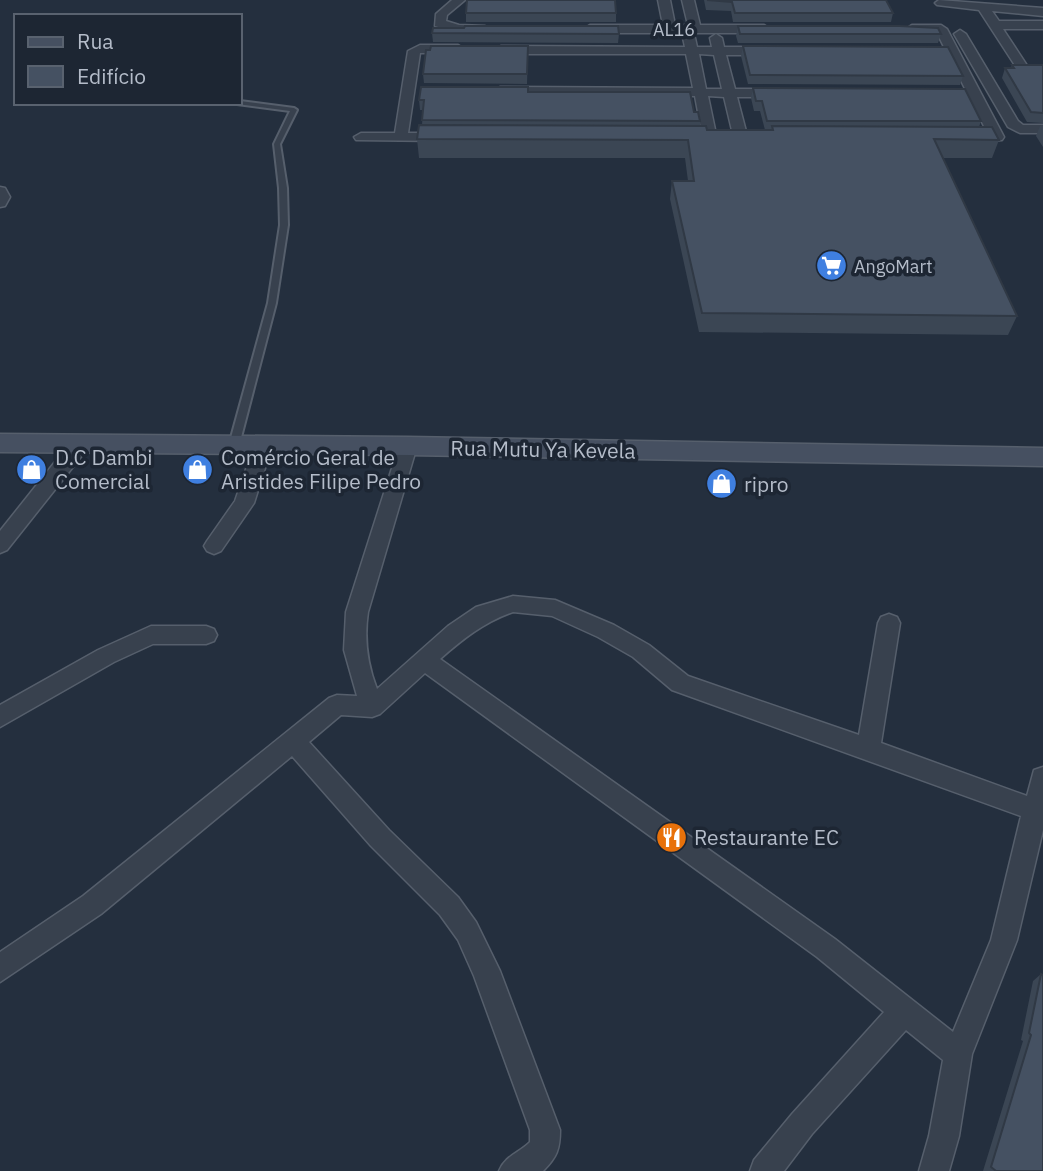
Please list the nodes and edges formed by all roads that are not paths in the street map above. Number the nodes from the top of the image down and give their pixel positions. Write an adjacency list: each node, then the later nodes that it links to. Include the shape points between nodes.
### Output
1 (459, 0): 9 (street, via 439,19 442,26)
2 (664, 0): 11 (street)
3 (688, 0): 12 (street)
4 (941, 3): 5 (street)
5 (982, 5): 6 (street); 8 (street)
6 (1043, 12)
7 (1043, 25): 8 (street)
8 (978, 28): 16 (street, via 946,23); 20 (street); 20 (street)
9 (498, 29)
10 (578, 29): 11 (street, AL16)
11 (670, 29): 12 (street, AL16)
12 (691, 29): 13 (street, AL16); 17 (street)
13 (713, 29): 14 (street, AL16); 18 (street)
14 (780, 29)
15 (901, 29): 16 (street)
16 (942, 29): 30 (street, via 967,92 997,137)
17 (692, 51): 18 (street); 22 (street); 27 (street, via 416,50 413,90)
18 (720, 51): 19 (street); 24 (street)
19 (789, 51)
20 (1008, 67): 26 (street, via 1016,127)
21 (487, 90): 22 (street)
22 (701, 92): 24 (street); 24 (street, via 725,139)
23 (798, 92): 24 (street)
24 (730, 93)
25 (242, 103): 35 (lane, via 293,110 277,144 284,225 272,303)
26 (1043, 129)
27 (401, 136): 28 (street); 29 (street)
28 (361, 137)
29 (455, 137)
30 (953, 139)
31 (0, 191): 32 (street)
32 (0, 202)
33 (0, 443): 34 (main road, Rua Mutu Ya Kevela)
34 (81, 443): 35 (main road, Rua Mutu Ya Kevela); 39 (street)
35 (234, 445): 36 (main road, Rua Mutu Ya Kevela)
36 (263, 446): 37 (main road, Rua Mutu Ya Kevela); 40 (street, via 244,503)
37 (408, 446): 38 (main road, Rua Mutu Ya Kevela); 44 (street, via 352,638)
38 (1043, 457)
39 (0, 545)
40 (214, 546)
41 (889, 623): 47 (street)
42 (206, 635): 45 (street, via 151,635)
43 (426, 661): 44 (street); 47 (street, via 456,632 497,607 555,608 641,651 680,683); 51 (street, via 825,948)
44 (372, 707): 46 (street, via 337,705)
45 (0, 717)
46 (293, 741): 50 (street, via 92,905); 53 (street, via 449,906 467,931 544,1130 545,1148)
47 (869, 749): 49 (street)
48 (1043, 778): 49 (street)
49 (1037, 811): 52 (street, via 1004,940)
50 (0, 968)
51 (904, 1012): 52 (street); 54 (street)
52 (958, 1054): 55 (street)
53 (514, 1171)
54 (765, 1171)
55 (934, 1171)

